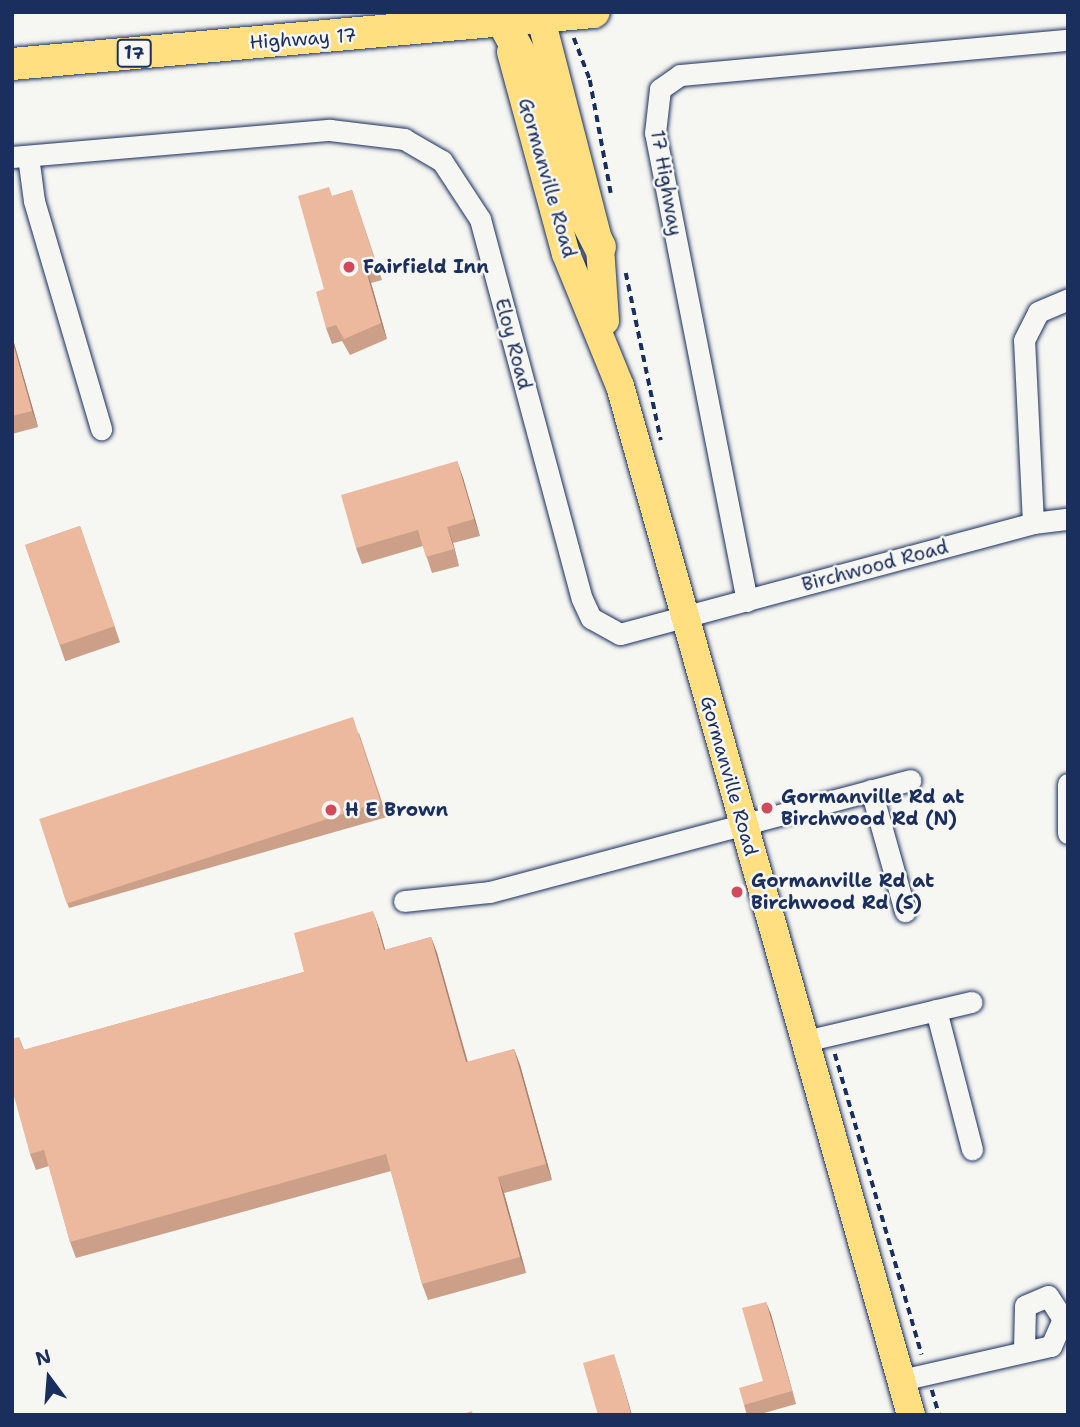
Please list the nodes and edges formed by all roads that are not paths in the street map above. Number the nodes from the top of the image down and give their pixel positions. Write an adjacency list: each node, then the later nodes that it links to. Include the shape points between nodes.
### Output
1 (560, 15): 2 (highway, Highway 17 / 17); 6 (main road, Gormanville Road)
2 (501, 17): 4 (highway, Highway 17 / 17); 6 (highway, via 540,91 566,181); 8 (main road, Gormanville Road, via 566,254)
3 (1068, 40): 12 (street, 17 Highway, via 680,75 660,89 655,133)
4 (12, 64)
5 (20, 156): 9 (street); 13 (street, Eloy Road, via 330,130 382,133 442,161 480,219 591,618 620,634)
6 (612, 252): 8 (main road, Gormanville Road)
7 (1068, 299): 11 (street, via 1038,312 1024,340)
8 (606, 338): 13 (main road, Gormanville Road)
9 (101, 429)
10 (1068, 519): 11 (street, Birchwood Road)
11 (1033, 523): 12 (street, Birchwood Road)
12 (747, 601): 13 (street, Birchwood Road)
13 (684, 620): 17 (main road, Gormanville Road)
14 (909, 780): 16 (street)
15 (1068, 784): 18 (street)
16 (872, 790): 17 (street); 20 (street)
17 (745, 827): 19 (street, via 490,892); 23 (main road, Gormanville Road)
18 (1068, 833)
19 (404, 901)
20 (905, 911)
21 (971, 1002): 22 (street)
22 (936, 1010): 23 (street); 24 (street)
23 (818, 1038): 26 (main road, Gormanville Road)
24 (972, 1149)
25 (1024, 1349): 26 (street, via 1002,1360)
26 (914, 1376): 27 (main road, Gormanville Road)
27 (911, 1415)

